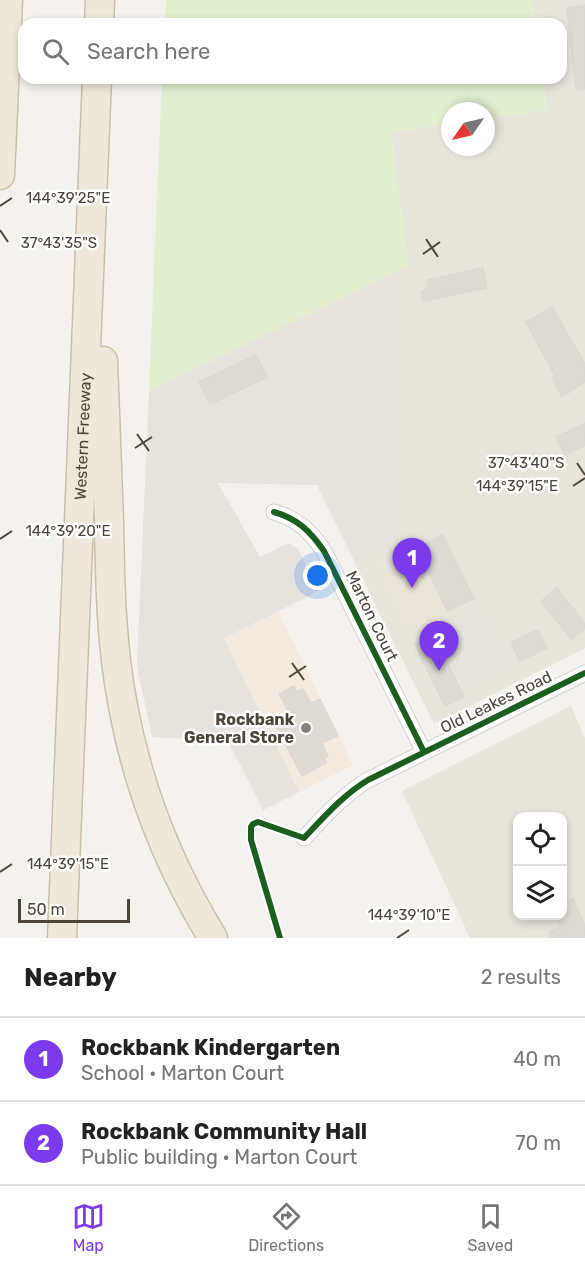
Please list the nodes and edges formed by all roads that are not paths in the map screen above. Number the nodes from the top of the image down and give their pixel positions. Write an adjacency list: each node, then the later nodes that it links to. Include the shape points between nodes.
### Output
1 (8, 0): 6 (highway)
2 (100, 0): 3 (highway)
3 (99, 18)
4 (97, 84): 5 (highway, Western Freeway)
5 (95, 120): 11 (highway, Western Freeway); 12 (highway, via 110,580 123,707 159,831)
6 (0, 162)
7 (274, 512): 9 (street, Marton Court, via 294,519 311,532 324,551)
8 (585, 673): 9 (street, Old Leakes Road)
9 (424, 752): 10 (street, Old Leakes Road, via 353,789)
10 (304, 838)
11 (62, 938)
12 (213, 938)

